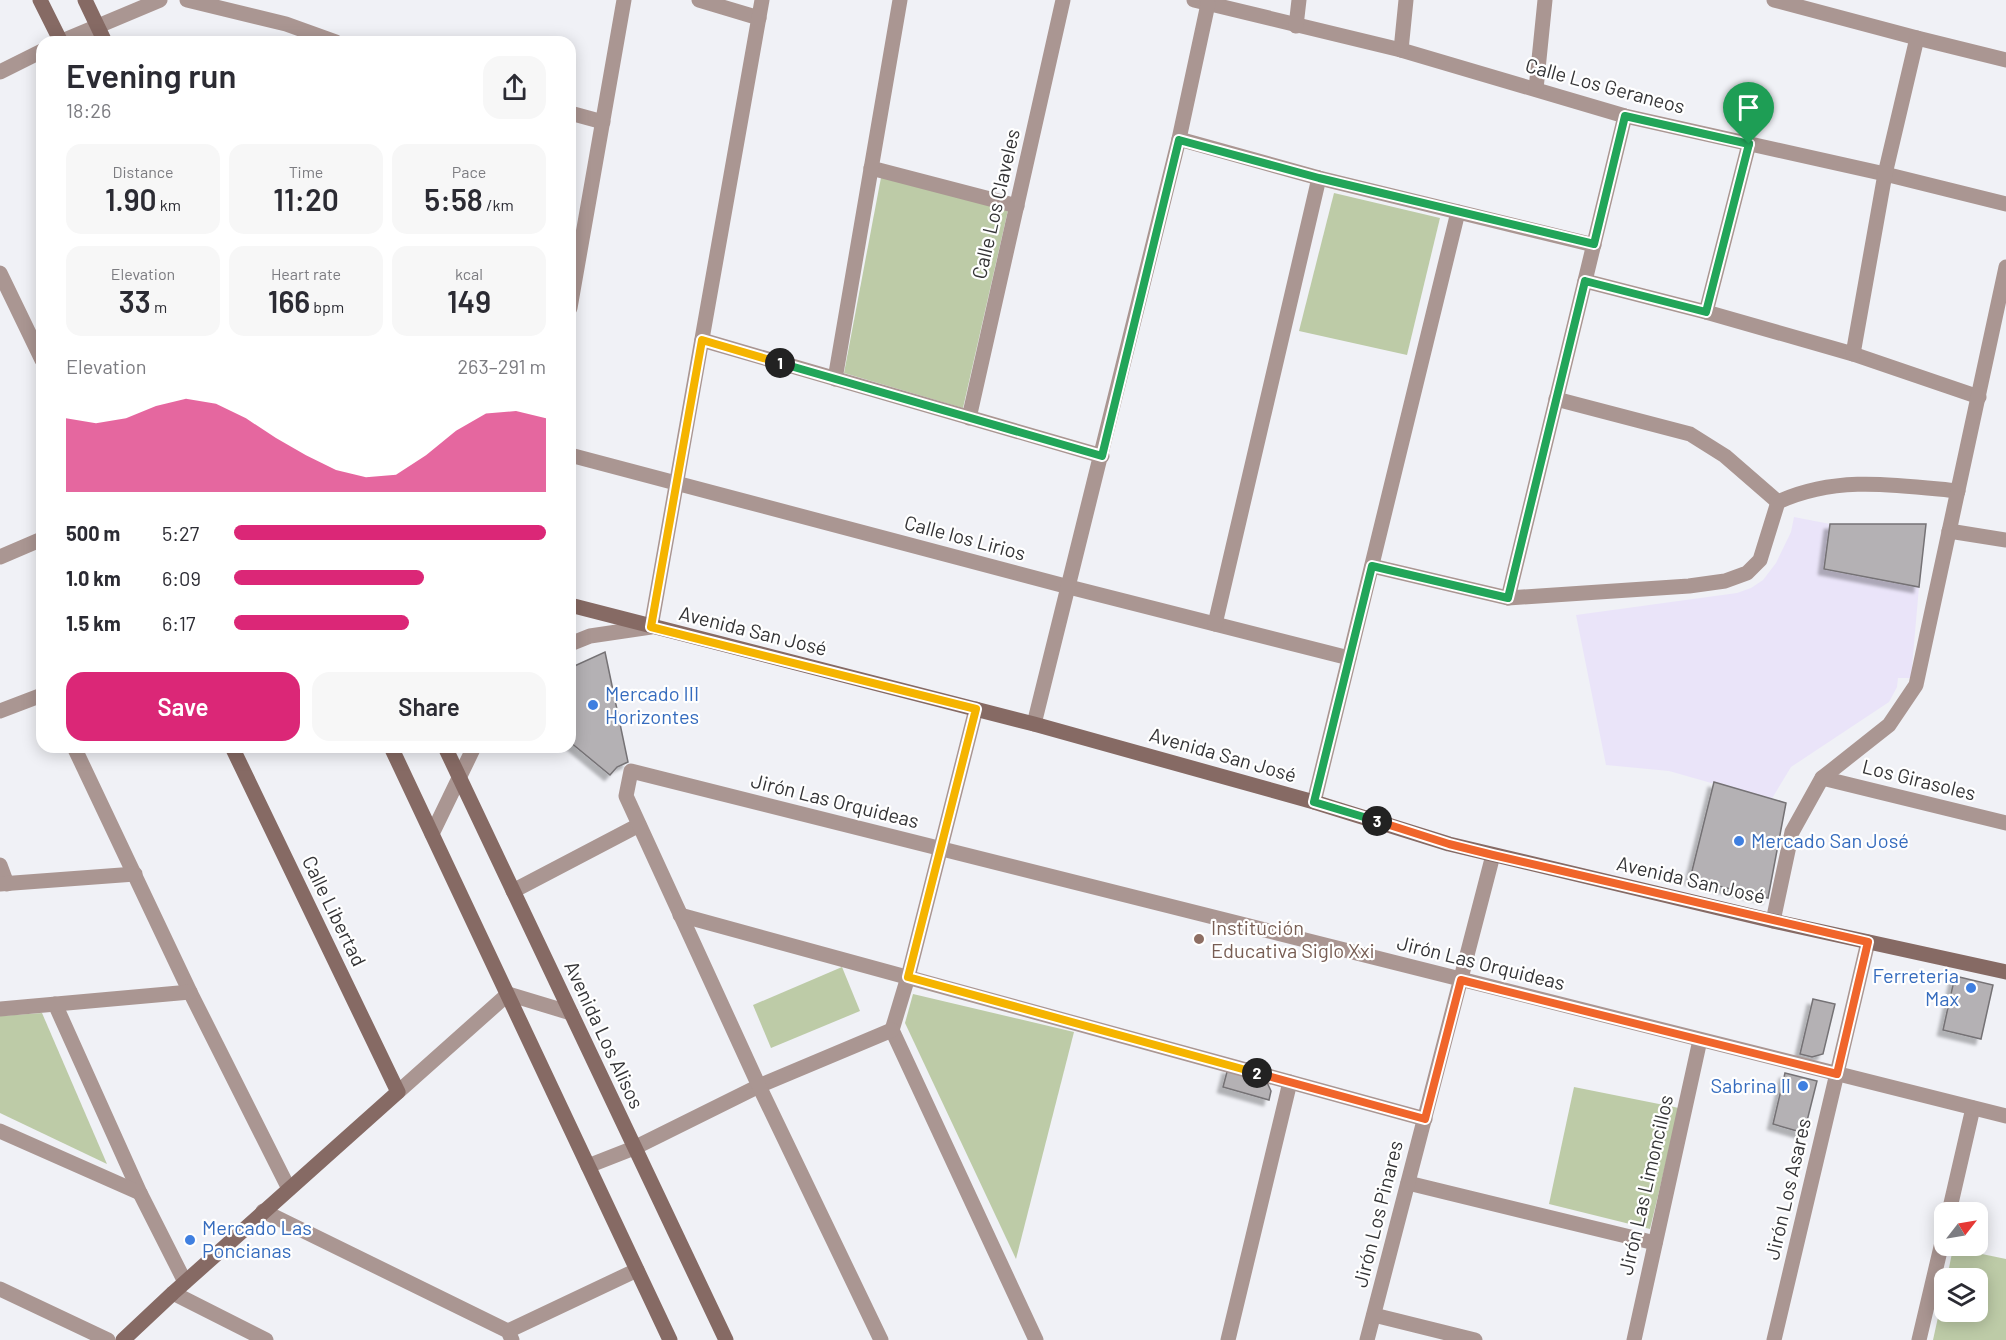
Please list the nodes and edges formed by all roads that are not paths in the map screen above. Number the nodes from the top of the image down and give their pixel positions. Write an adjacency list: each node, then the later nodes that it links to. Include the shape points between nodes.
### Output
1 (40, 0): 21 (street)
2 (85, 0): 19 (street)
3 (160, 0): 19 (street)
4 (187, 0): 17 (street)
5 (244, 0): 17 (street)
6 (624, 0): 33 (street)
7 (699, 0): 18 (street)
8 (762, 0): 18 (street)
9 (900, 0): 36 (street)
10 (1063, 0): 40 (street, Calle Los Claveles)
11 (1299, 0): 20 (street)
12 (1406, 0): 26 (street)
13 (1545, 0): 30 (street)
14 (1774, 0): 16 (street)
15 (1201, 2): 20 (street, Calle Los Geraneos); 34 (street)
16 (1803, 3): 25 (street)
17 (252, 16): 24 (street)
18 (759, 18): 48 (street)
19 (97, 25): 22 (street); 23 (street)
20 (1296, 26): 26 (street, Calle Los Geraneos)
21 (57, 36)
22 (73, 36)
23 (102, 36)
24 (319, 36)
25 (1917, 38): 28 (street); 37 (street)
26 (1401, 50): 30 (street, Calle Los Geraneos)
27 (36, 54): 29 (street)
28 (2006, 60)
29 (0, 72)
30 (1536, 90): 32 (street, Calle Los Geraneos)
31 (576, 114): 33 (street)
32 (1625, 116): 35 (street, Calle Los Geraneos); 42 (street)
33 (603, 122): 45 (street)
34 (1179, 140): 38 (street); 55 (street)
35 (1749, 144): 37 (street, Calle Los Geraneos); 47 (street)
36 (871, 168): 40 (street); 51 (street)
37 (1885, 174): 39 (street, Calle Los Geraneos); 50 (street)
38 (1319, 178): 41 (street); 68 (street)
39 (2006, 204)
40 (1017, 206): 54 (street, Calle Los Claveles)
41 (1458, 212): 42 (street); 64 (street)
42 (1594, 244): 46 (street)
43 (2006, 267): 52 (street)
44 (0, 273): 49 (street)
45 (576, 274)
46 (1585, 281): 47 (street); 53 (street)
47 (1706, 312): 50 (street)
48 (702, 340): 51 (street); 57 (street)
49 (36, 348)
50 (1853, 354): 52 (street)
51 (835, 380): 54 (street)
52 (1979, 397): 58 (street)
53 (1556, 399): 59 (street, via 1690,434 1725,456); 66 (street)
54 (969, 418): 55 (street)
55 (1102, 456): 65 (street)
56 (576, 457): 57 (street, Calle los Lirios)
57 (677, 483): 65 (street, Calle los Lirios); 69 (street)
58 (1958, 491): 59 (street, via 1878,483 1840,485 1798,493); 60 (street)
59 (1778, 502): 66 (street, via 1760,560 1747,573 1725,581)
60 (1949, 531): 61 (street); 82 (street, via 1917,685 1890,725)
61 (2006, 540)
62 (36, 542): 63 (street)
63 (0, 557)
64 (1372, 566): 66 (street); 71 (street)
65 (1069, 587): 68 (street, Calle los Lirios); 75 (street)
66 (1508, 598)
67 (576, 607): 69 (street, Avenida San José)
68 (1215, 624): 71 (street, Calle los Lirios)
69 (651, 627): 70 (street); 73 (street, Avenida San José)
70 (576, 642)
71 (1349, 658): 83 (street)
72 (36, 697): 74 (street)
73 (976, 709): 75 (street, Avenida San José); 87 (street)
74 (0, 711)
75 (1034, 724): 83 (street, Avenida San José)
76 (77, 753): 90 (street)
77 (235, 753): 109 (street, Calle Libertad)
78 (394, 753): 86 (street)
79 (448, 753): 81 (street, Avenida Los Alisos)
80 (471, 753): 81 (street)
81 (458, 777): 86 (street); 92 (street, Avenida Los Alisos)
82 (1822, 777): 84 (street, Los Girasoles); 94 (street, via 1792,832)
83 (1314, 802): 88 (street, Avenida San José)
84 (2006, 822)
85 (639, 825): 87 (street, Jirón Las Orquideas, via 626,796 631,771); 92 (street); 93 (street)
86 (432, 834): 100 (street)
87 (941, 849): 97 (street); 98 (street, Jirón Las Orquideas)
88 (1493, 855): 94 (street, Avenida San José); 98 (street, Jirón Los Pinares)
89 (0, 866): 91 (street)
90 (135, 874): 91 (street); 99 (street)
91 (4, 884)
92 (513, 891): 103 (street, Avenida Los Alisos)
93 (680, 915): 97 (street); 108 (street)
94 (1773, 921): 95 (street, Avenida San José)
95 (1868, 942): 96 (street, Avenida San José); 106 (street, Jirón Los Asares)
96 (2006, 972)
97 (908, 977): 104 (street); 107 (street)
98 (1461, 980): 105 (street, Jirón Las Orquideas); 112 (street, Jirón Los Pinares)
99 (190, 992): 101 (street); 117 (street)
100 (508, 994): 103 (street); 109 (street); 115 (street)
101 (55, 1005): 102 (street); 118 (street)
102 (0, 1009)
103 (571, 1013): 114 (street, Avenida Los Alisos)
104 (892, 1030): 108 (street); 135 (street)
105 (1700, 1040): 106 (street, Jirón Las Orquideas); 121 (street, Jirón Las Limoncillos)
106 (1837, 1074): 110 (street, Jirón Las Orquideas); 140 (street, Jirón Los Asares)
107 (1290, 1082): 112 (street); 136 (street)
108 (759, 1086): 114 (street); 134 (street)
109 (398, 1092): 117 (street)
110 (1973, 1108): 111 (street, Jirón Las Orquideas); 119 (street)
111 (2006, 1116)
112 (1425, 1119): 116 (street, Jirón Los Pinares)
113 (0, 1131): 118 (street)
114 (634, 1148): 115 (street); 133 (street, Avenida Los Alisos)
115 (588, 1166): 123 (street)
116 (1408, 1183): 121 (street); 127 (street, Jirón Los Pinares)
117 (289, 1189): 120 (street)
118 (140, 1193): 124 (street)
119 (1951, 1202)
120 (264, 1211): 124 (street); 128 (street)
121 (1655, 1243): 139 (street, Jirón Las Limoncillos)
122 (1939, 1256): 141 (street)
123 (637, 1270): 128 (street); 132 (street)
124 (185, 1282): 126 (street)
125 (0, 1289): 129 (street)
126 (173, 1293): 130 (street); 131 (street)
127 (1374, 1315): 137 (street, Jirón Los Pinares); 138 (street)
128 (510, 1335)
129 (108, 1340)
130 (123, 1340)
131 (266, 1340)
132 (670, 1340)
133 (726, 1340)
134 (881, 1340)
135 (1036, 1340)
136 (1228, 1340)
137 (1367, 1340)
138 (1475, 1340)
139 (1634, 1340)
140 (1774, 1340)
141 (1919, 1340)

